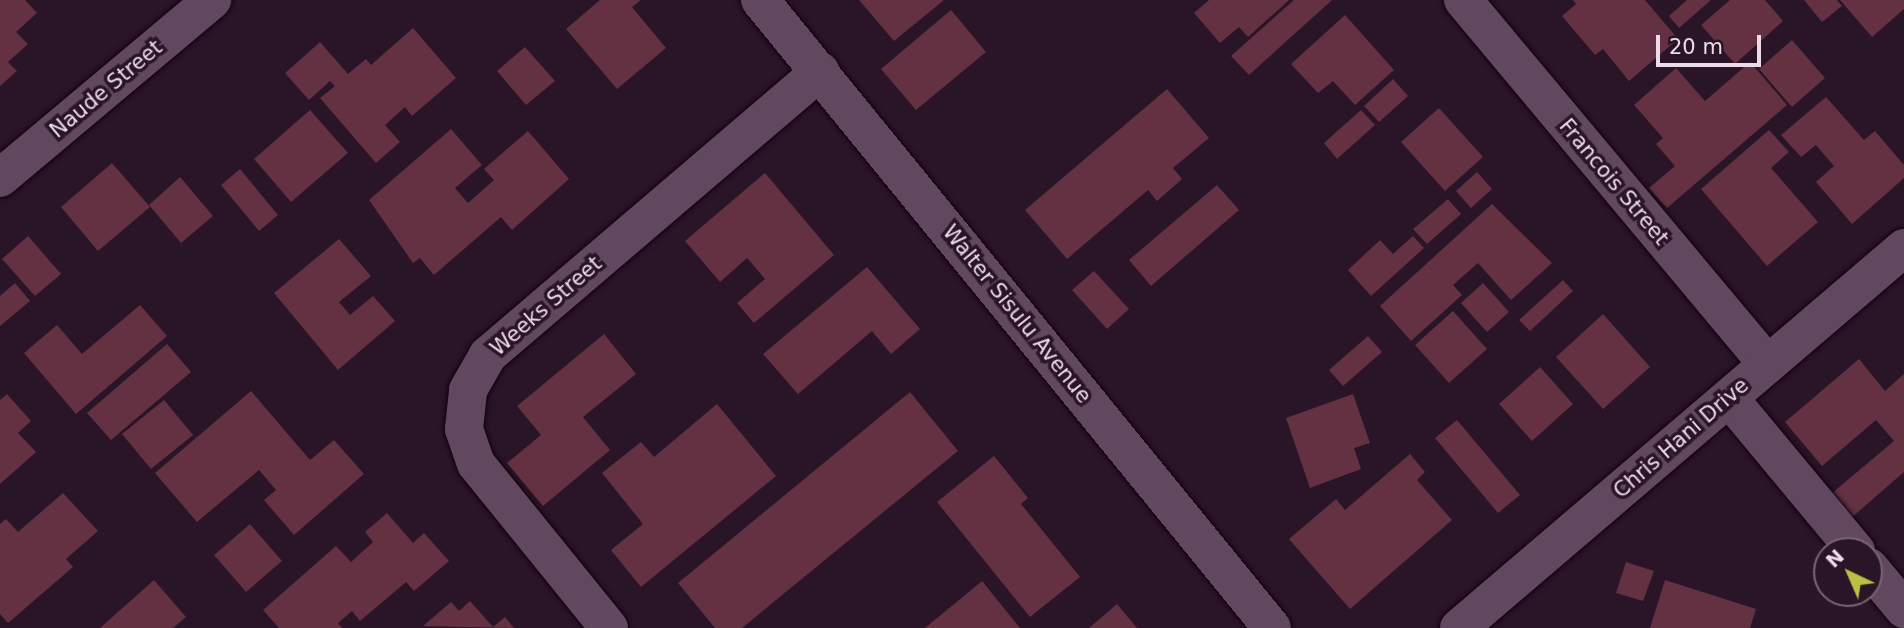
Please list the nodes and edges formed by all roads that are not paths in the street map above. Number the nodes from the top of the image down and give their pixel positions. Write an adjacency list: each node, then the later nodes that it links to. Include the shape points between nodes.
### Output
1 (212, 0): 5 (street, Naude Street)
2 (760, 0): 4 (street, Walter Sisulu Avenue)
3 (1463, 0): 7 (street, Francois Street)
4 (820, 71): 12 (street, Weeks Street, via 488,355 468,390 464,429 476,464); 13 (street, Walter Sisulu Avenue)
5 (0, 177)
6 (1904, 248): 7 (street, Chris Hani Drive)
7 (1766, 363): 8 (street, Chris Hani Drive)
8 (1729, 398): 9 (street); 14 (street, Chris Hani Drive)
9 (1844, 537)
10 (1883, 583): 11 (street)
11 (1904, 609)
12 (609, 628)
13 (1272, 628)
14 (1459, 628)

